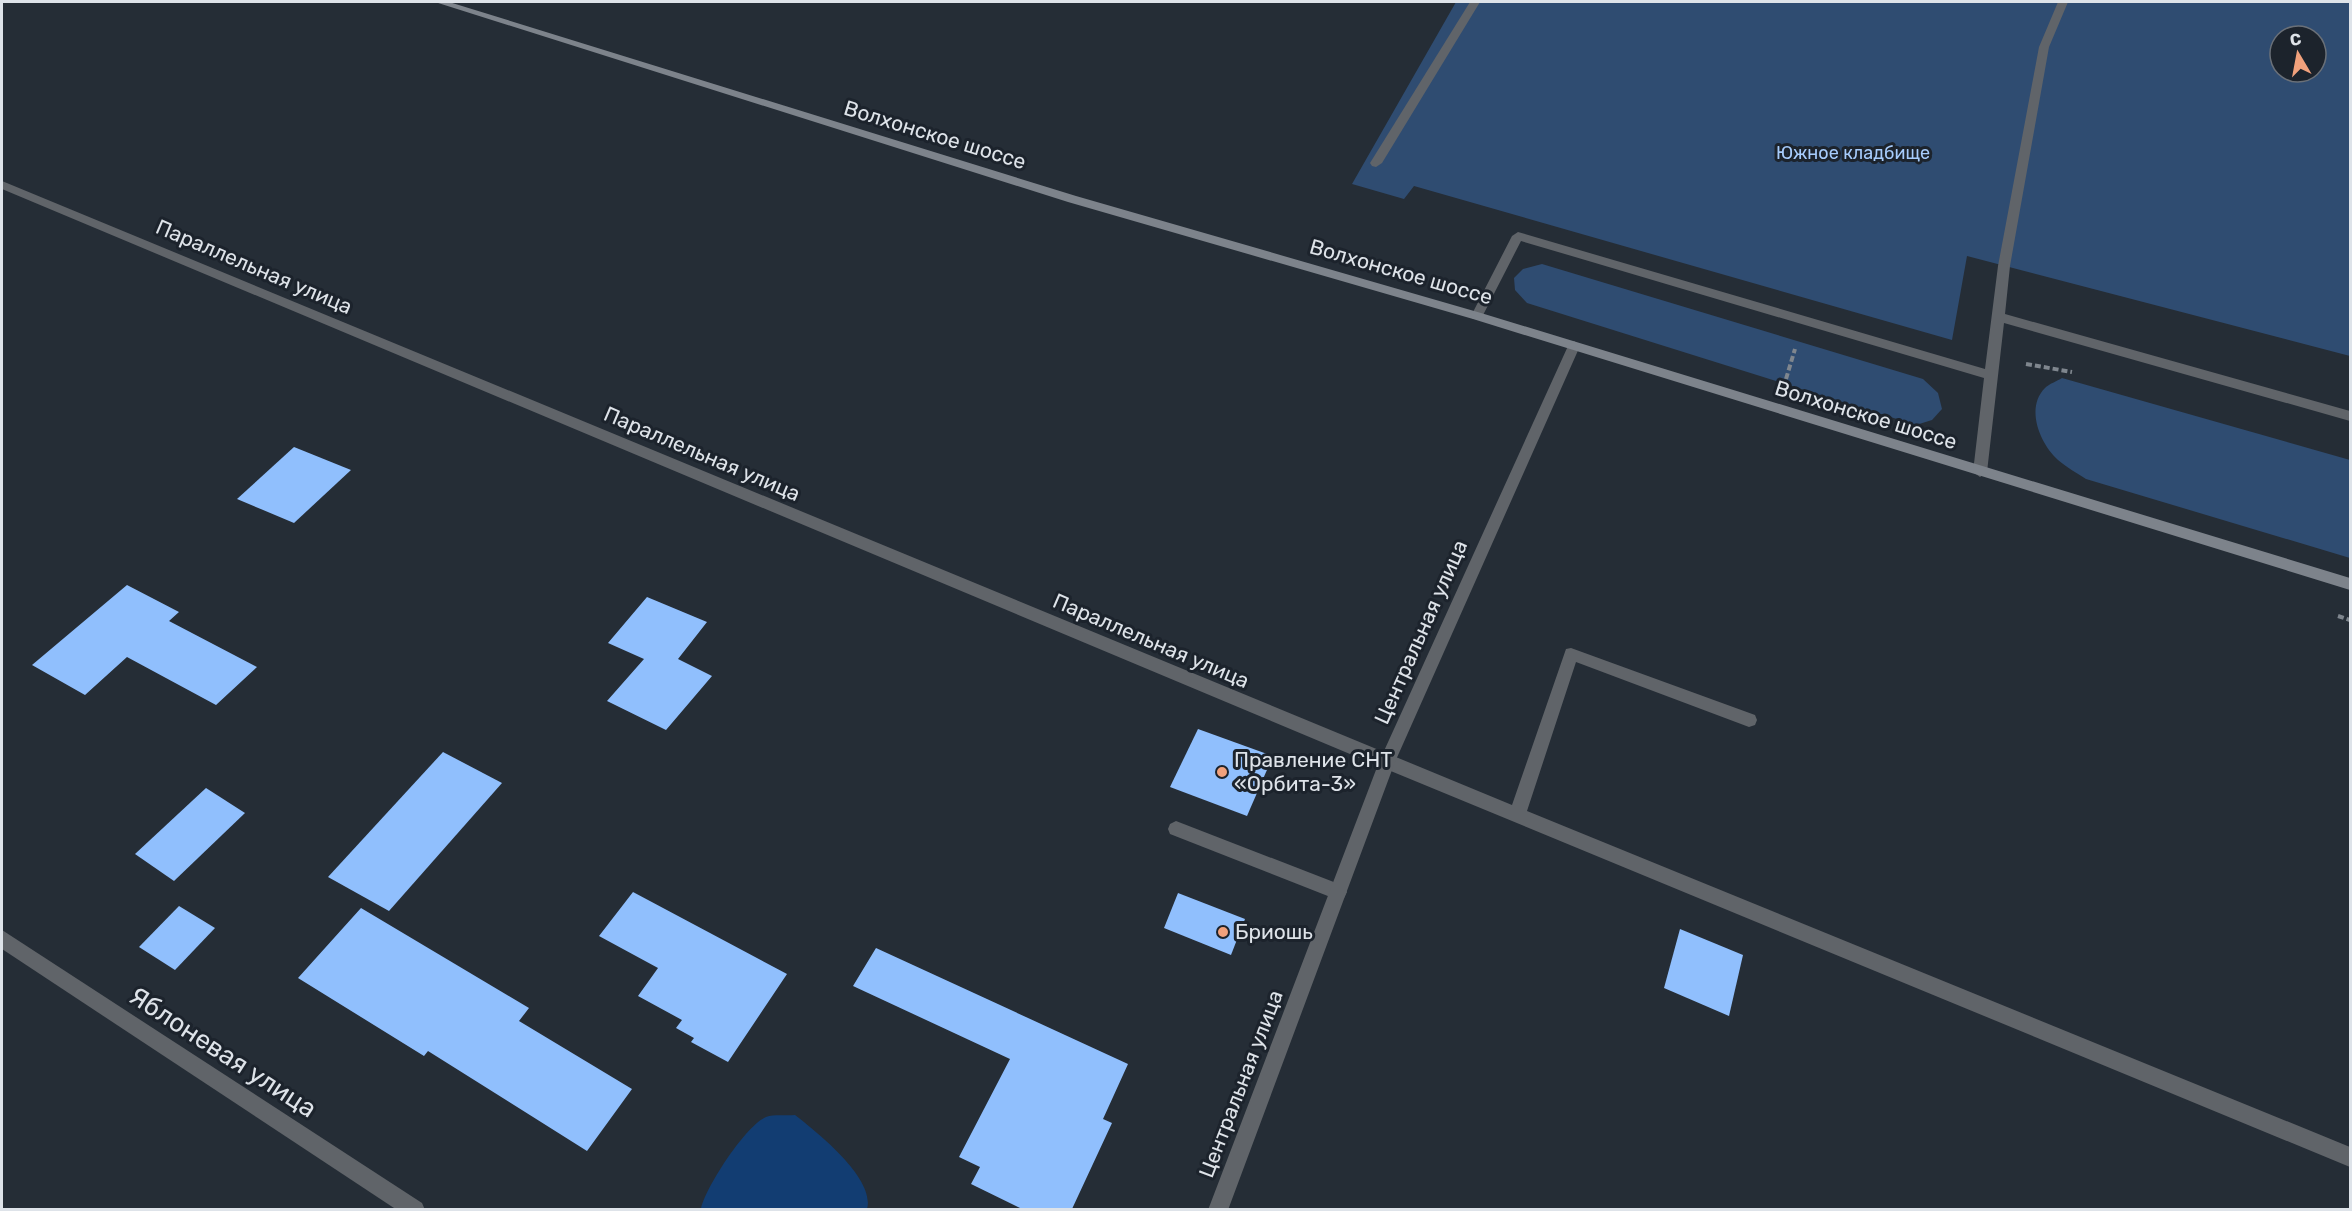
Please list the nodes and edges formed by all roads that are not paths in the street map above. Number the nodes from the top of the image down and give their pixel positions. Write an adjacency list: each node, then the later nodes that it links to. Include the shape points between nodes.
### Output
1 (440, 2): 6 (main road, Волхонское шоссе, via 1072,199)
2 (1475, 2): 4 (street)
3 (2063, 2): 7 (street, via 2044,47)
4 (1376, 163)
5 (2, 185): 14 (street, Параллельная улица)
6 (1477, 315): 8 (main road, Волхонское шоссе); 9 (street, via 1518,236)
7 (1998, 317): 9 (street); 10 (street)
8 (1574, 346): 11 (main road, Волхонское шоссе); 14 (street, Центральная улица)
9 (1991, 375): 11 (street)
10 (2350, 416)
11 (1980, 472): 12 (main road, Волхонское шоссе)
12 (2350, 584)
13 (1749, 720): 15 (street, via 1571,654)
14 (1387, 762): 15 (street, Параллельная улица); 17 (street, Центральная улица)
15 (1516, 815): 19 (street, Параллельная улица)
16 (1176, 829): 17 (street)
17 (1338, 892): 21 (street, Центральная улица)
18 (2, 939): 20 (street, Яблоневая улица)
19 (2350, 1156)
20 (415, 1209)
21 (1218, 1209)

